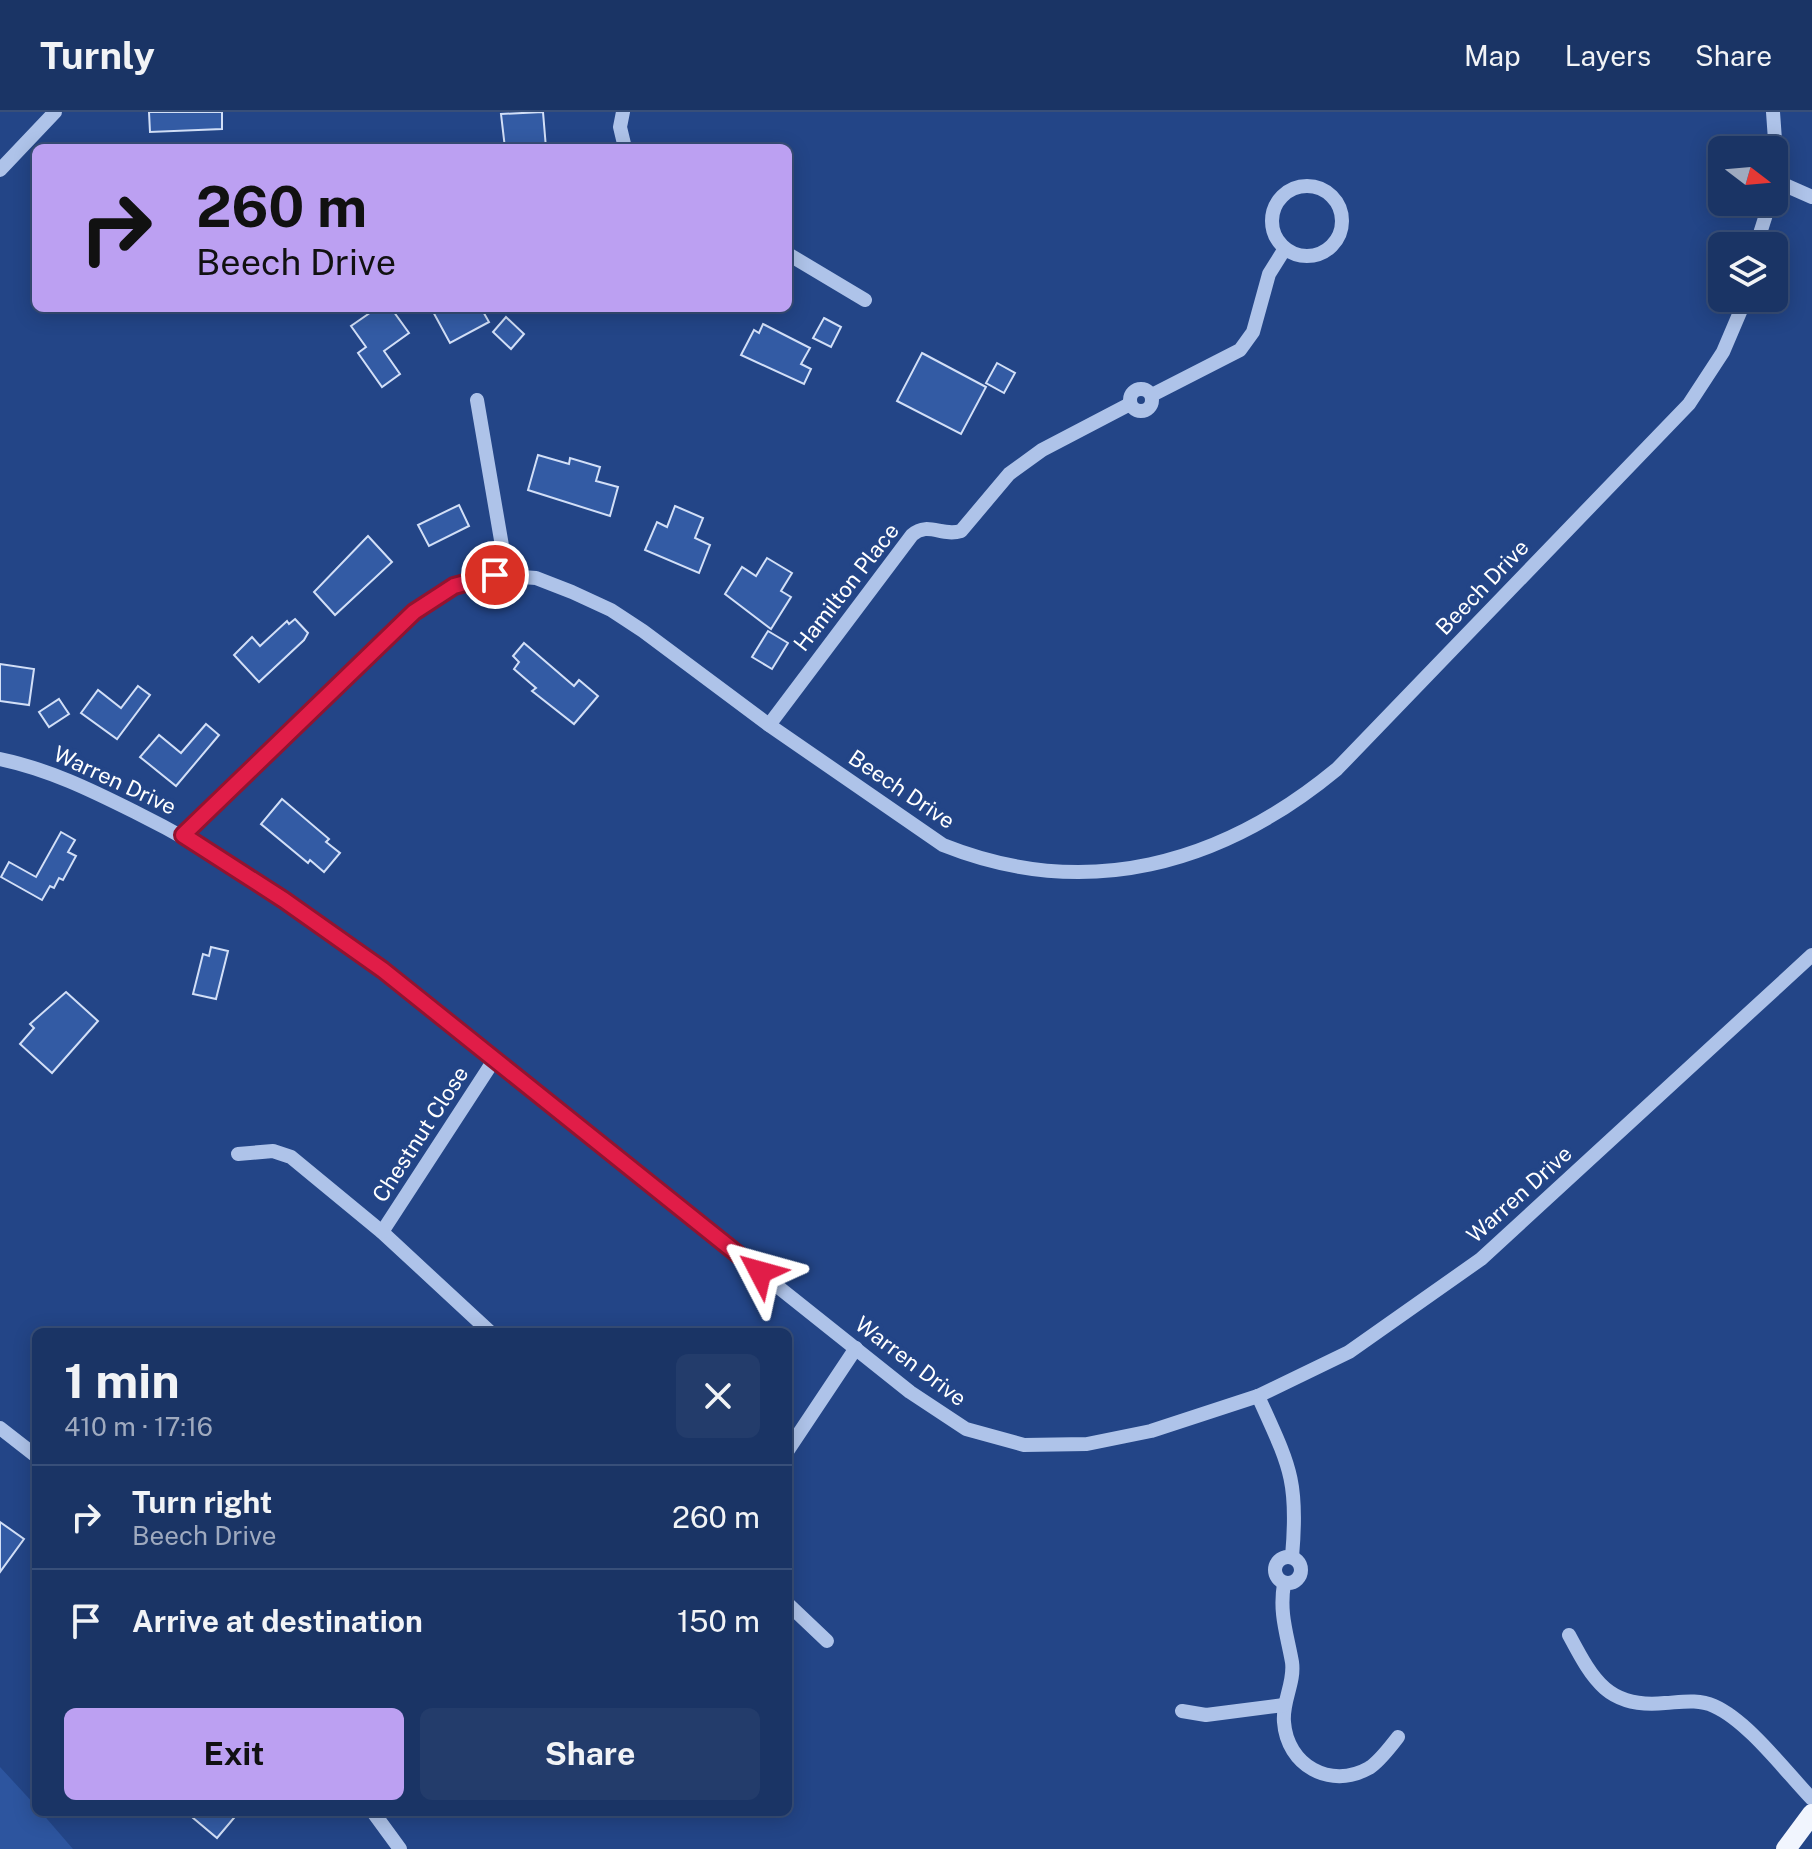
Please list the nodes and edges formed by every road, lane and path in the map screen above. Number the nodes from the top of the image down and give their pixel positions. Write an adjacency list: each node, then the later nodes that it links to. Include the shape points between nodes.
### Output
1 (55, 112): 6 (street)
2 (623, 112): 5 (street)
3 (1773, 112): 4 (street)
4 (1777, 136)
5 (624, 144)
6 (0, 170)
7 (1788, 190): 8 (street)
8 (1812, 197)
9 (1284, 250): 9 (street, via 1271,228 1274,204 1293,187 1318,186 1338,201 1343,226 1331,248 1308,258); 15 (street, Hamilton Place, via 1269,274 1253,332 1240,350 1152,395 1146,410 1137,411 1130,404 1042,450 1009,474 961,531 925,528 912,535)
10 (792, 256): 11 (street)
11 (865, 300)
12 (1740, 312): 15 (street, Beech Drive, via 1723,352 1689,404 1337,769 1236,836 1173,860 1087,874 1050,873 976,858 943,845)
13 (477, 400): 14 (street)
14 (507, 575): 15 (street, Beech Drive, via 536,578 611,610); 17 (street, Beech Drive, via 454,586 414,612)
15 (769, 725)
16 (0, 759): 17 (street, Warren Drive, via 78,783)
17 (183, 835): 19 (street, Warren Drive, via 371,961)
18 (1812, 955): 24 (street, Warren Drive, via 1481,1259 1349,1352)
19 (494, 1060): 21 (street, Chestnut Close); 23 (street, Warren Drive)
20 (238, 1154): 21 (street, Chestnut Close, via 273,1151 291,1157)
21 (382, 1232): 22 (street, Chestnut Close)
22 (486, 1328)
23 (856, 1348): 24 (street, Warren Drive, via 966,1429 1024,1445 1087,1444 1151,1431); 26 (street)
24 (1258, 1396): 31 (street, via 1291,1469 1297,1506 1292,1557 1281,1558 1275,1566 1276,1577 1284,1584 1281,1616 1292,1675)
25 (0, 1428): 27 (street)
26 (792, 1444)
27 (32, 1453)
28 (792, 1608): 30 (street)
29 (1569, 1635): 34 (street, via 1593,1678 1608,1692 1643,1705 1697,1701 1726,1712)
30 (827, 1641)
31 (1284, 1705): 32 (street, via 1206,1715); 33 (street, via 1284,1725 1298,1758 1308,1770 1322,1775 1369,1768)
32 (1182, 1711)
33 (1398, 1737)
34 (1812, 1799)
35 (1812, 1814): 38 (main road)
36 (376, 1816): 37 (street)
37 (400, 1849)
38 (1786, 1849)

